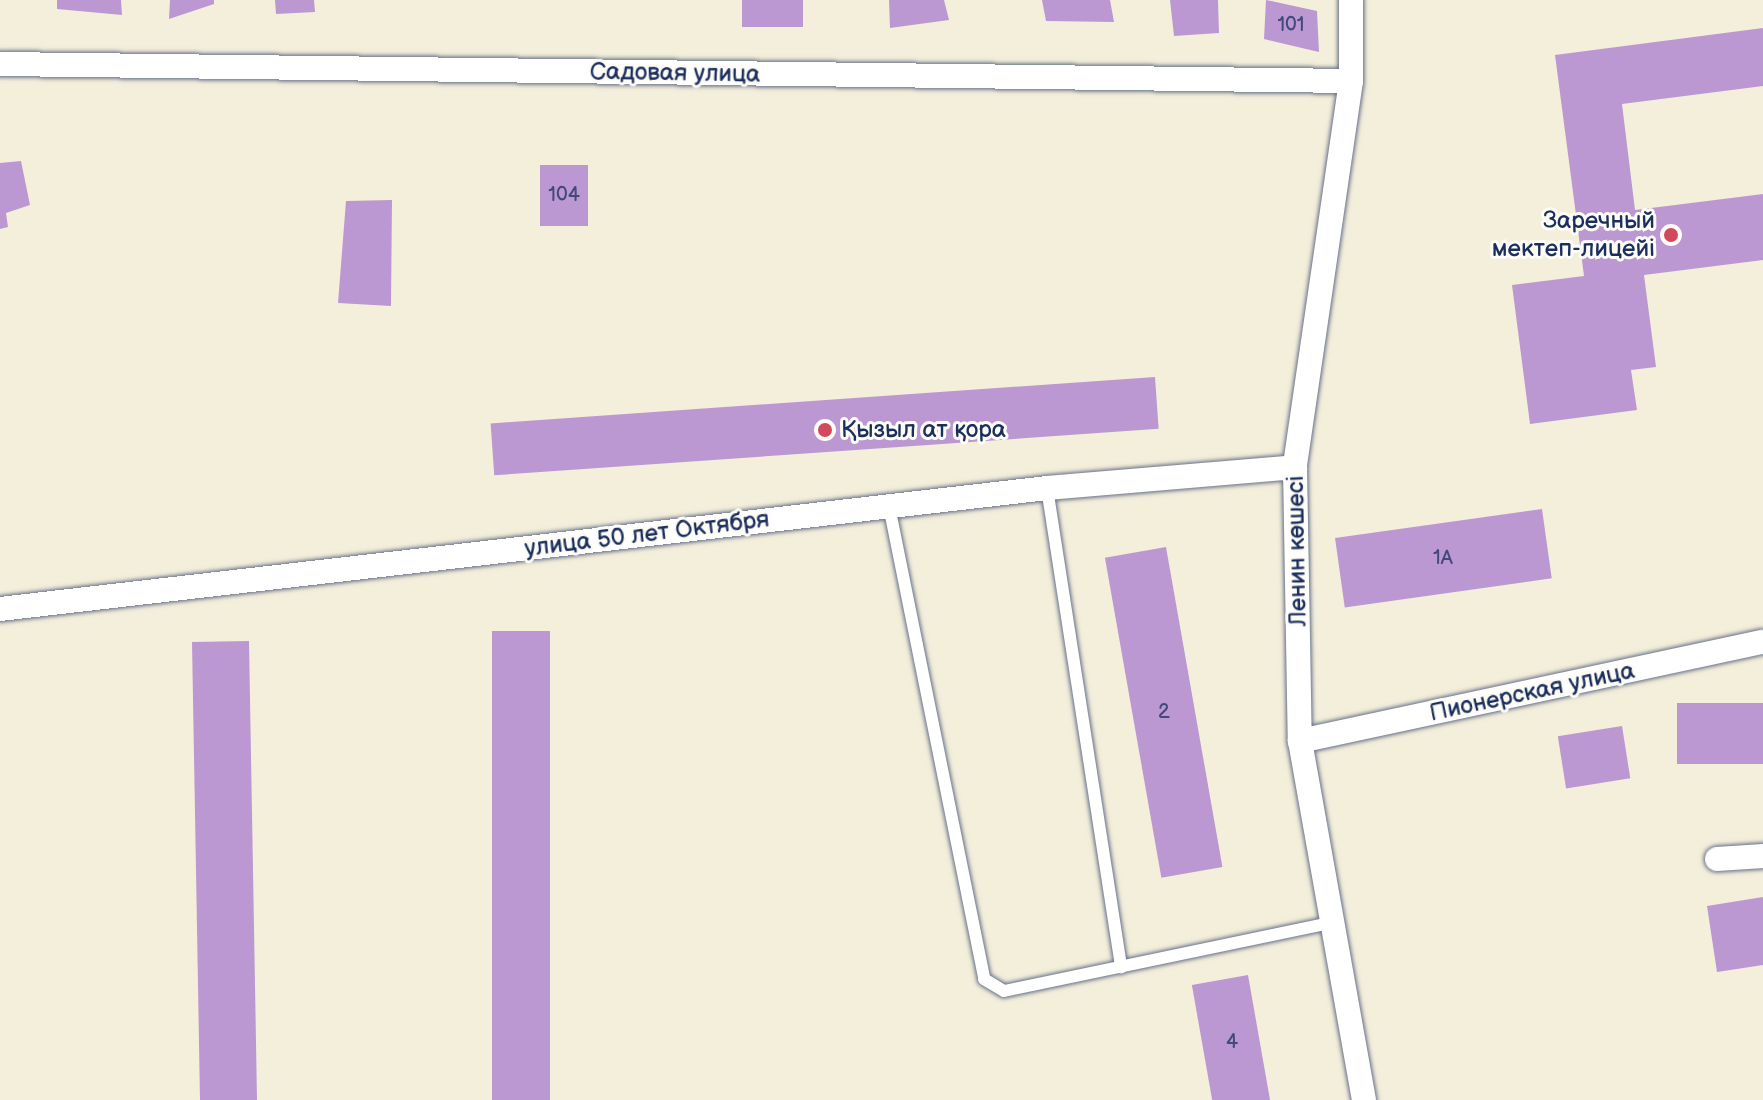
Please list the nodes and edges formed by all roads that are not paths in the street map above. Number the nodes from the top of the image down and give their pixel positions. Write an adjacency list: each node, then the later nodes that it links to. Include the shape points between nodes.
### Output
1 (1351, 0): 3 (street, Ленин көшесі)
2 (0, 64): 3 (street, Садовая улица)
3 (1351, 81): 4 (street, Ленин көшесі)
4 (1295, 467): 5 (street, улица 50 лет Октября); 9 (street, Ленин көшесі)
5 (1047, 488): 6 (street, улица 50 лет Октября); 13 (lane)
6 (889, 506): 7 (street, улица 50 лет Октября); 13 (lane, via 984,979 1004,991)
7 (0, 609)
8 (1763, 642): 9 (street, Пионерская улица)
9 (1300, 741): 12 (street, Ленин көшесі)
10 (1763, 856): 11 (street)
11 (1717, 859)
12 (1333, 922): 13 (lane); 14 (street, Ленин көшесі)
13 (1121, 967)
14 (1364, 1100)

